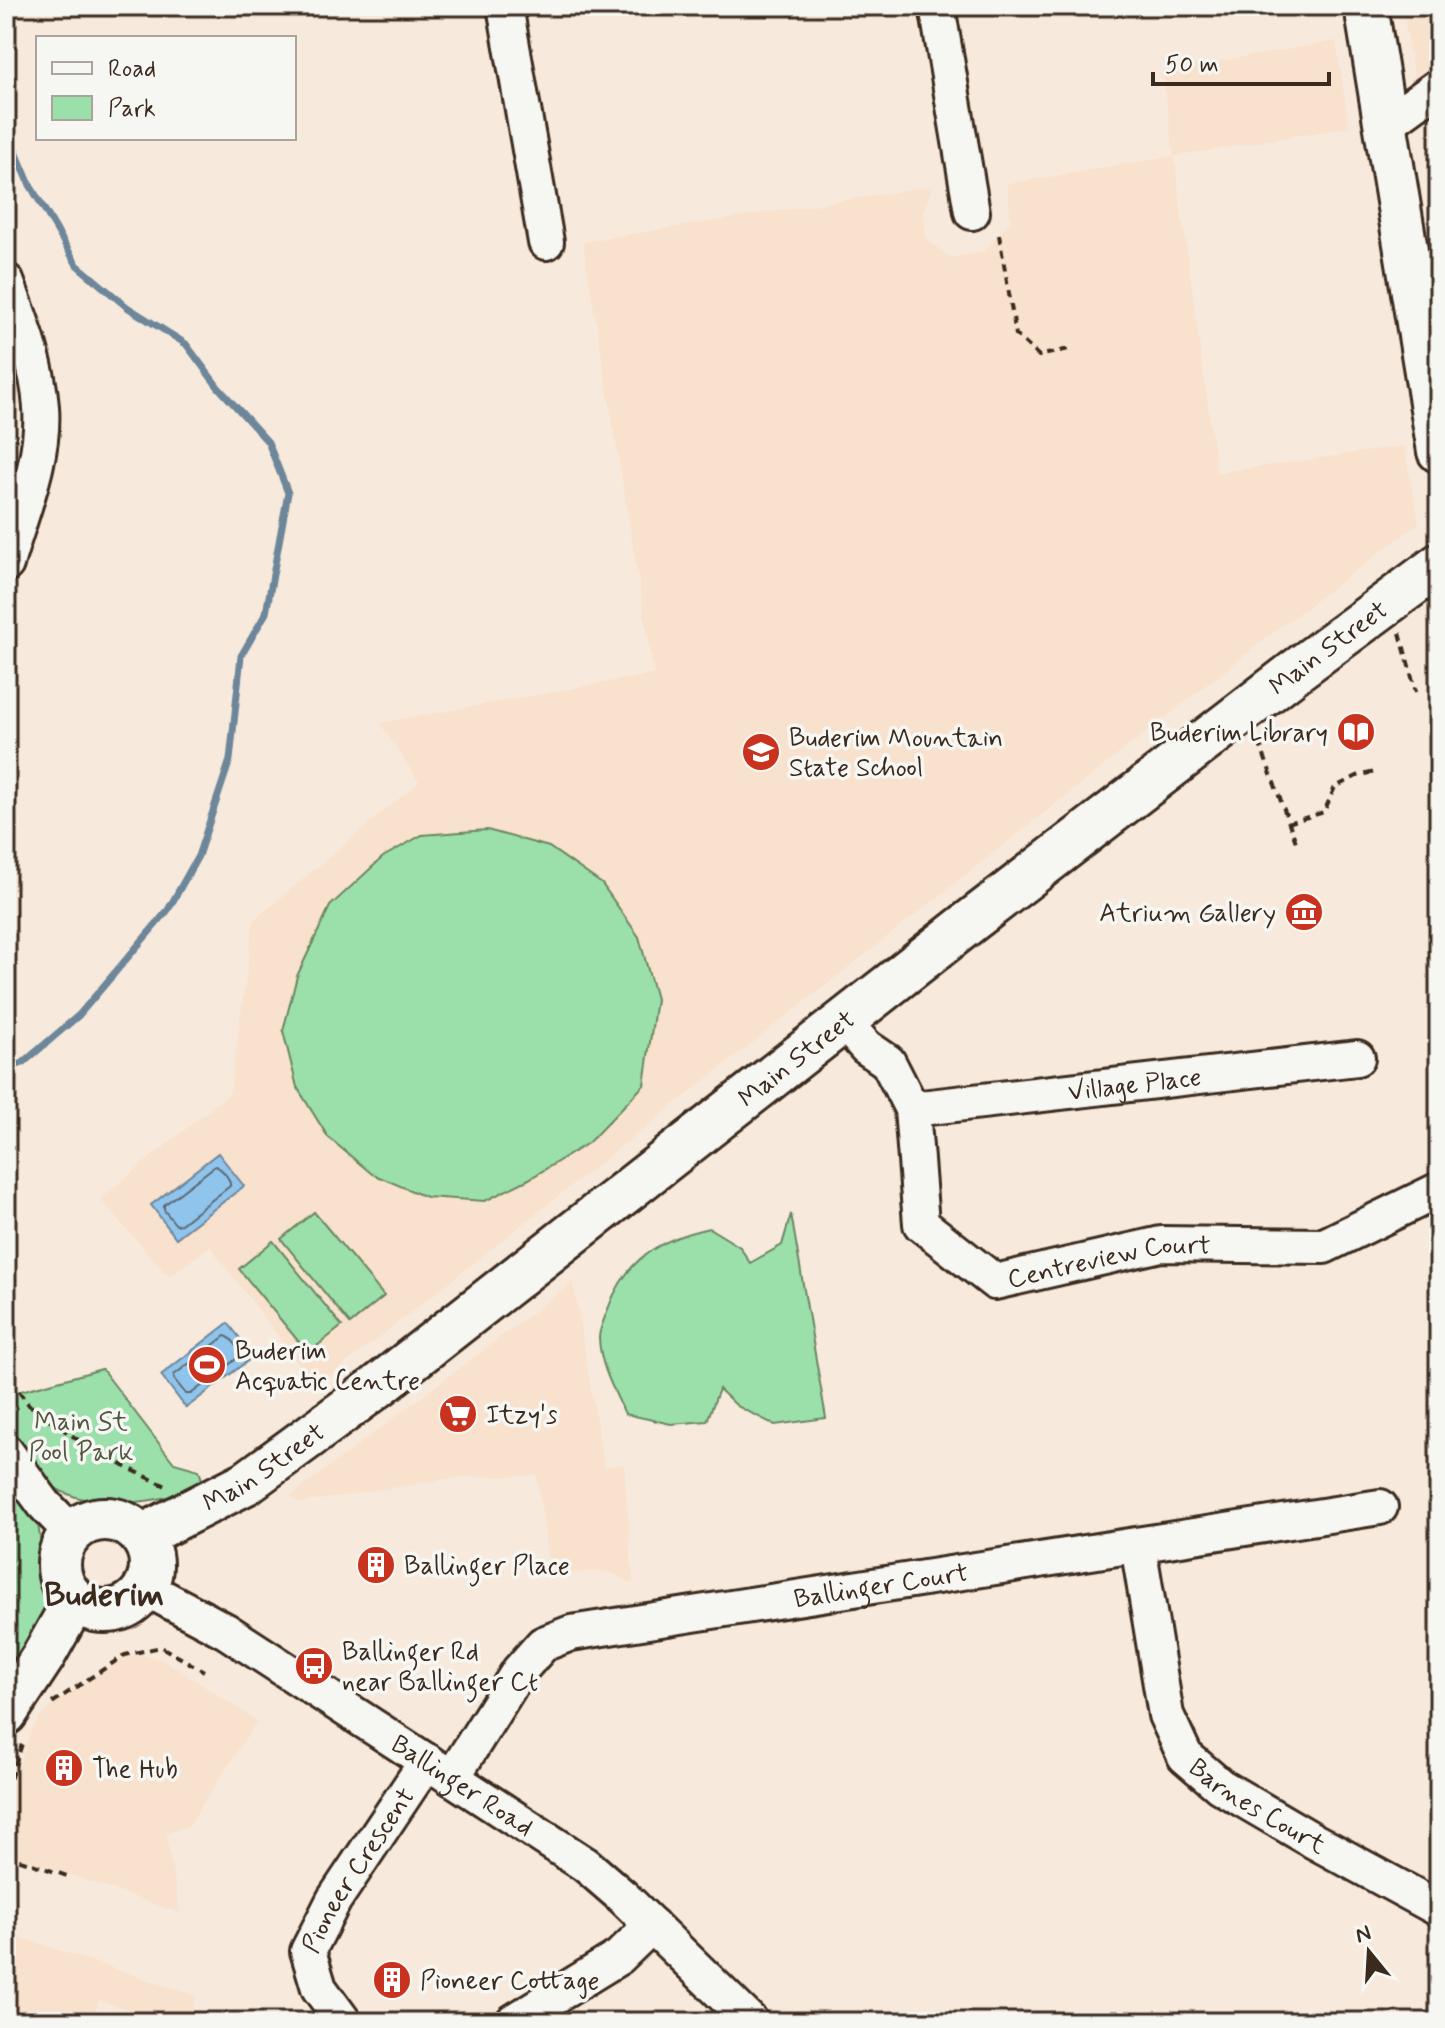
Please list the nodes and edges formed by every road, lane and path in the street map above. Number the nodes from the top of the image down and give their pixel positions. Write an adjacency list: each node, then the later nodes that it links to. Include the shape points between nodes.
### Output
1 (505, 6): 8 (street)
2 (937, 6): 6 (street)
3 (1366, 6): 5 (main road)
4 (1439, 86): 5 (street)
5 (1385, 125): 11 (main road)
6 (972, 212)
7 (999, 235): 10 (path, via 1016,335 1039,356)
8 (546, 242)
9 (6, 281): 12 (street, via 28,341 41,406 34,469)
10 (1073, 348)
11 (1439, 451)
12 (6, 564)
13 (1439, 565): 20 (main road, Main Street)
14 (1399, 627): 15 (path)
15 (1416, 692)
16 (1256, 736): 18 (path)
17 (1375, 772): 18 (path, via 1335,787 1324,812)
18 (1288, 823): 19 (path)
19 (1296, 842)
20 (843, 1021): 22 (street, Centreview Court, via 888,1062); 29 (main road, Main Street, via 269,1467)
21 (1357, 1058): 22 (street, Village Place)
22 (912, 1109): 23 (street, Centreview Court, via 921,1224 995,1282 1161,1244 1324,1246)
23 (1439, 1190)
24 (10, 1380): 26 (path, via 29,1405 81,1442 167,1487)
25 (6, 1452): 28 (street)
26 (182, 1484)
27 (1380, 1507): 30 (street, Ballinger Court)
28 (72, 1533): 29 (main road, via 103,1518 121,1521); 32 (main road, via 62,1546 59,1571)
29 (142, 1536): 31 (main road, via 152,1565)
30 (1138, 1545): 35 (street, Ballinger Court, via 571,1633 543,1644); 39 (street, Barnes Court, via 1166,1715 1185,1756 1220,1786)
31 (145, 1588): 32 (main road, via 134,1602 108,1611); 35 (street, Ballinger Road, via 226,1631)
32 (75, 1600): 34 (main road, via 43,1657)
33 (204, 1671): 34 (path, via 161,1647 125,1655)
34 (25, 1719): 36 (path)
35 (439, 1770): 40 (street, Ballinger Road, via 586,1865); 41 (street, Pioneer Crescent, via 334,1900 308,1951 319,1988)
36 (6, 1792)
37 (6, 1855): 38 (path)
38 (72, 1874)
39 (1439, 1909)
40 (652, 1925): 42 (street, via 619,1957); 43 (street, Ballinger Road)
41 (344, 2022)
42 (513, 2022)
43 (751, 2022)

